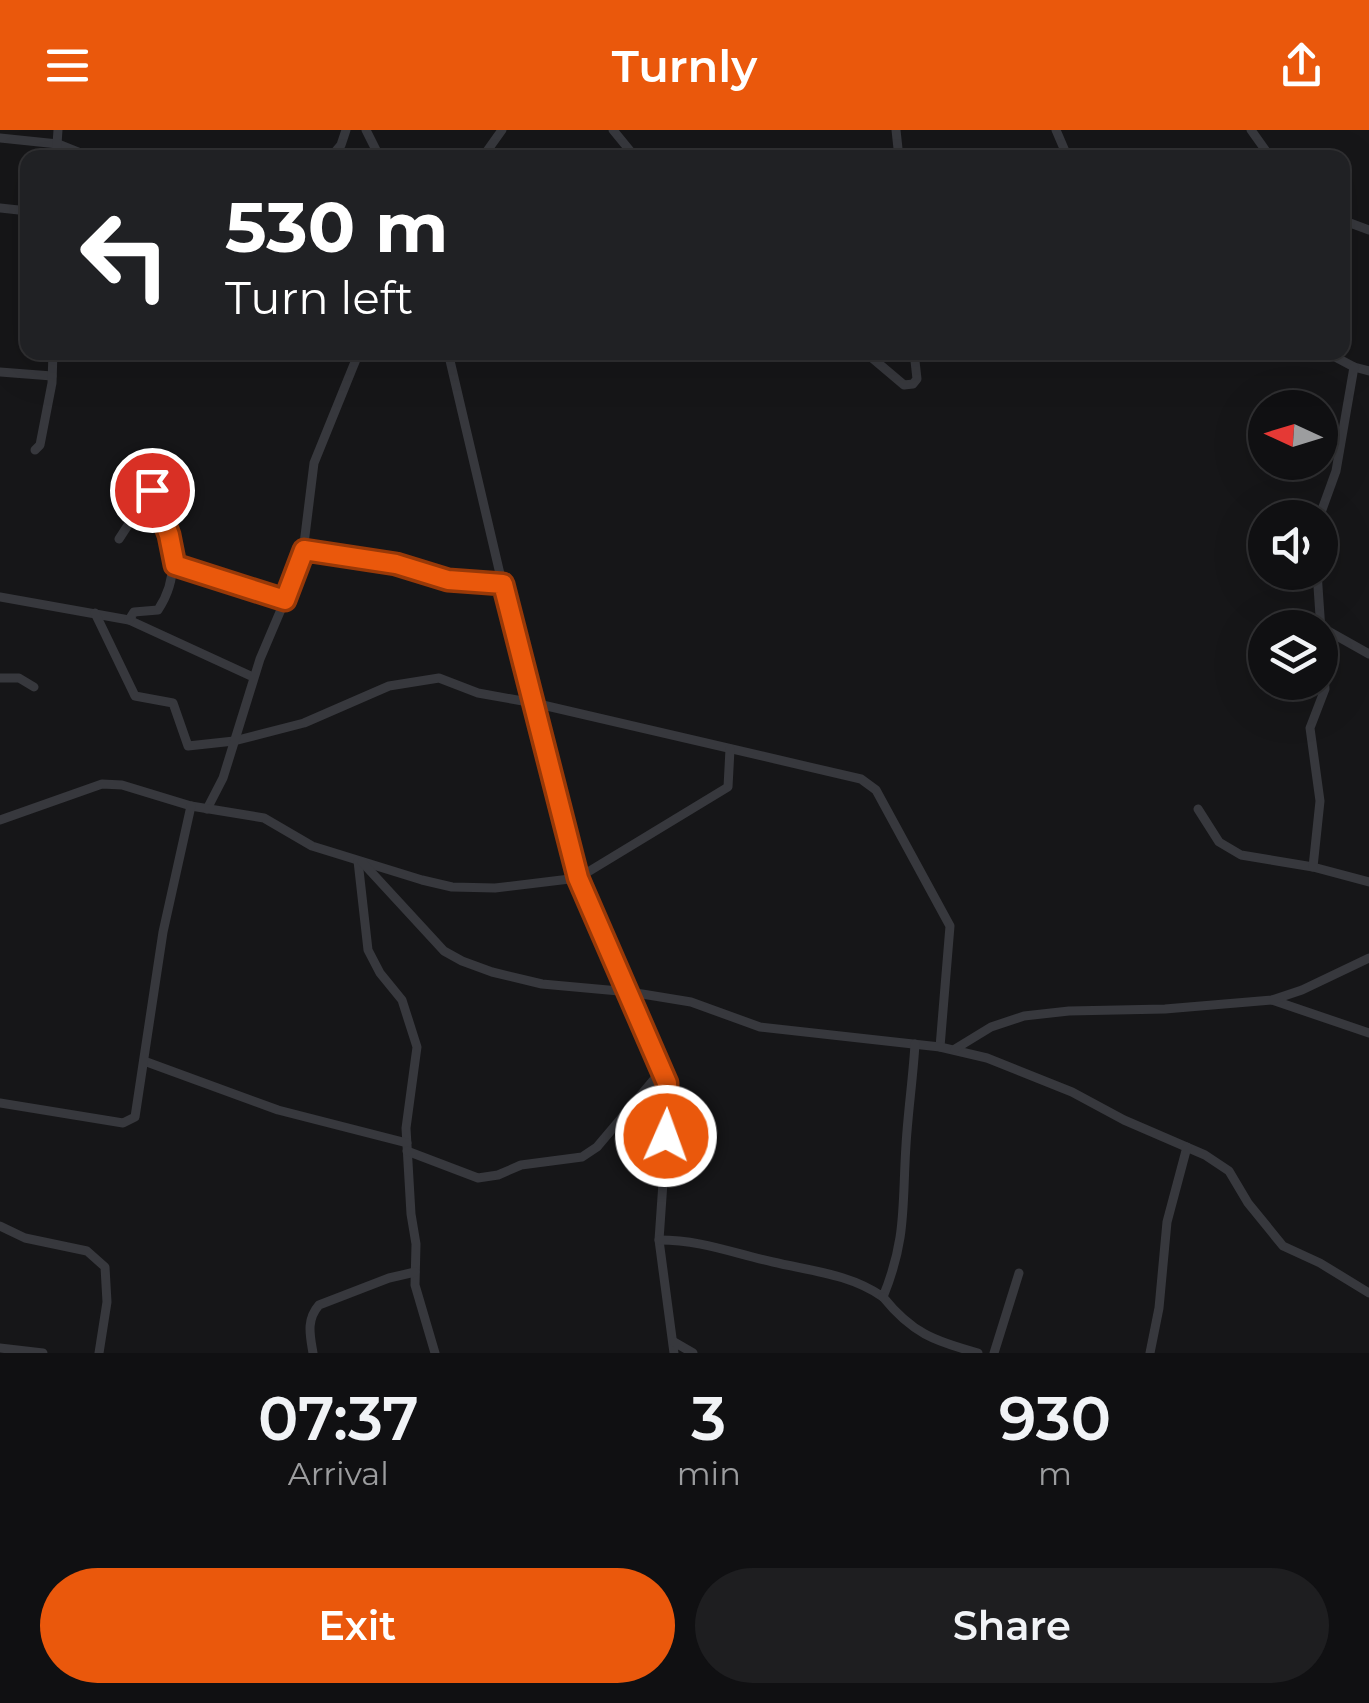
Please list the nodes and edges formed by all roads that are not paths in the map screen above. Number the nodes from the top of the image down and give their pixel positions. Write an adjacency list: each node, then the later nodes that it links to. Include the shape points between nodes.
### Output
1 (58, 130): 4 (street)
2 (613, 130): 7 (street)
3 (0, 138): 4 (street)
4 (58, 144): 5 (street); 6 (street)
5 (57, 150)
6 (73, 150)
7 (629, 150)
8 (53, 360): 17 (street)
9 (356, 360): 23 (street, via 314,462)
10 (450, 360): 25 (street)
11 (874, 360): 12 (street, via 904,385 917,379)
12 (915, 360)
13 (1341, 360): 14 (street)
14 (1354, 367): 15 (street); 21 (street)
15 (1369, 371)
16 (0, 372): 17 (street)
17 (52, 376): 18 (street)
18 (34, 450)
19 (154, 477): 20 (street)
20 (152, 497): 22 (street); 24 (street)
21 (1325, 500)
22 (119, 539)
23 (304, 550): 25 (street, via 396,564 448,580); 27 (street)
24 (175, 565): 27 (street); 29 (street, via 158,610 134,612)
25 (503, 584): 36 (street)
26 (0, 596): 28 (street)
27 (285, 600): 32 (street)
28 (95, 613): 29 (street); 37 (street, via 135,696 173,703 188,746)
29 (129, 620): 32 (street)
30 (1338, 637): 31 (street)
31 (1369, 654)
32 (253, 677): 37 (street)
33 (0, 678): 34 (street)
34 (34, 687)
35 (1321, 700): 44 (street, via 1310,728 1320,801)
36 (534, 702): 37 (street, via 434,678 389,686 304,722); 38 (street); 45 (street)
37 (234, 740): 40 (street)
38 (730, 749): 45 (street, via 728,787); 52 (street, via 861,779 876,790 950,926)
39 (191, 806): 40 (street); 42 (street, via 102,784); 54 (street)
40 (207, 809): 43 (street, via 264,818 312,846)
41 (1198, 809): 44 (street, via 1230,850)
42 (0, 820)
43 (360, 862): 45 (street, via 452,887); 48 (street, via 427,935 462,961 542,984); 57 (street, via 368,950 402,1000 417,1047)
44 (1313, 867): 46 (street)
45 (578, 878): 48 (street)
46 (1369, 882)
47 (1369, 958): 49 (street)
48 (630, 992): 51 (street, via 690,1002 760,1027); 55 (street)
49 (1272, 1000): 50 (street); 53 (street, via 1024,1016)
50 (1369, 1033)
51 (915, 1044): 52 (street); 64 (street, via 906,1203 899,1258)
52 (940, 1047): 53 (street)
53 (955, 1050): 58 (street, via 1072,1092)
54 (144, 1062): 56 (street, via 129,1122); 57 (street)
55 (662, 1070): 57 (street, via 582,1157 478,1178); 60 (street, via 669,1096)
56 (0, 1103)
57 (407, 1147): 61 (street)
58 (1187, 1147): 63 (street, via 1229,1171 1283,1246); 74 (street, via 1167,1222)
59 (0, 1226): 68 (street, via 86,1252 105,1267)
60 (659, 1240): 64 (street, via 706,1243 805,1266); 65 (street)
61 (414, 1272): 69 (street, via 319,1306 309,1326); 70 (street)
62 (1020, 1272): 73 (street)
63 (1369, 1292)
64 (883, 1298): 72 (street, via 922,1335)
65 (674, 1347): 71 (street)
66 (0, 1348): 67 (street)
67 (43, 1353)
68 (99, 1353)
69 (312, 1353)
70 (436, 1353)
71 (693, 1353)
72 (978, 1353)
73 (994, 1353)
74 (1150, 1353)

